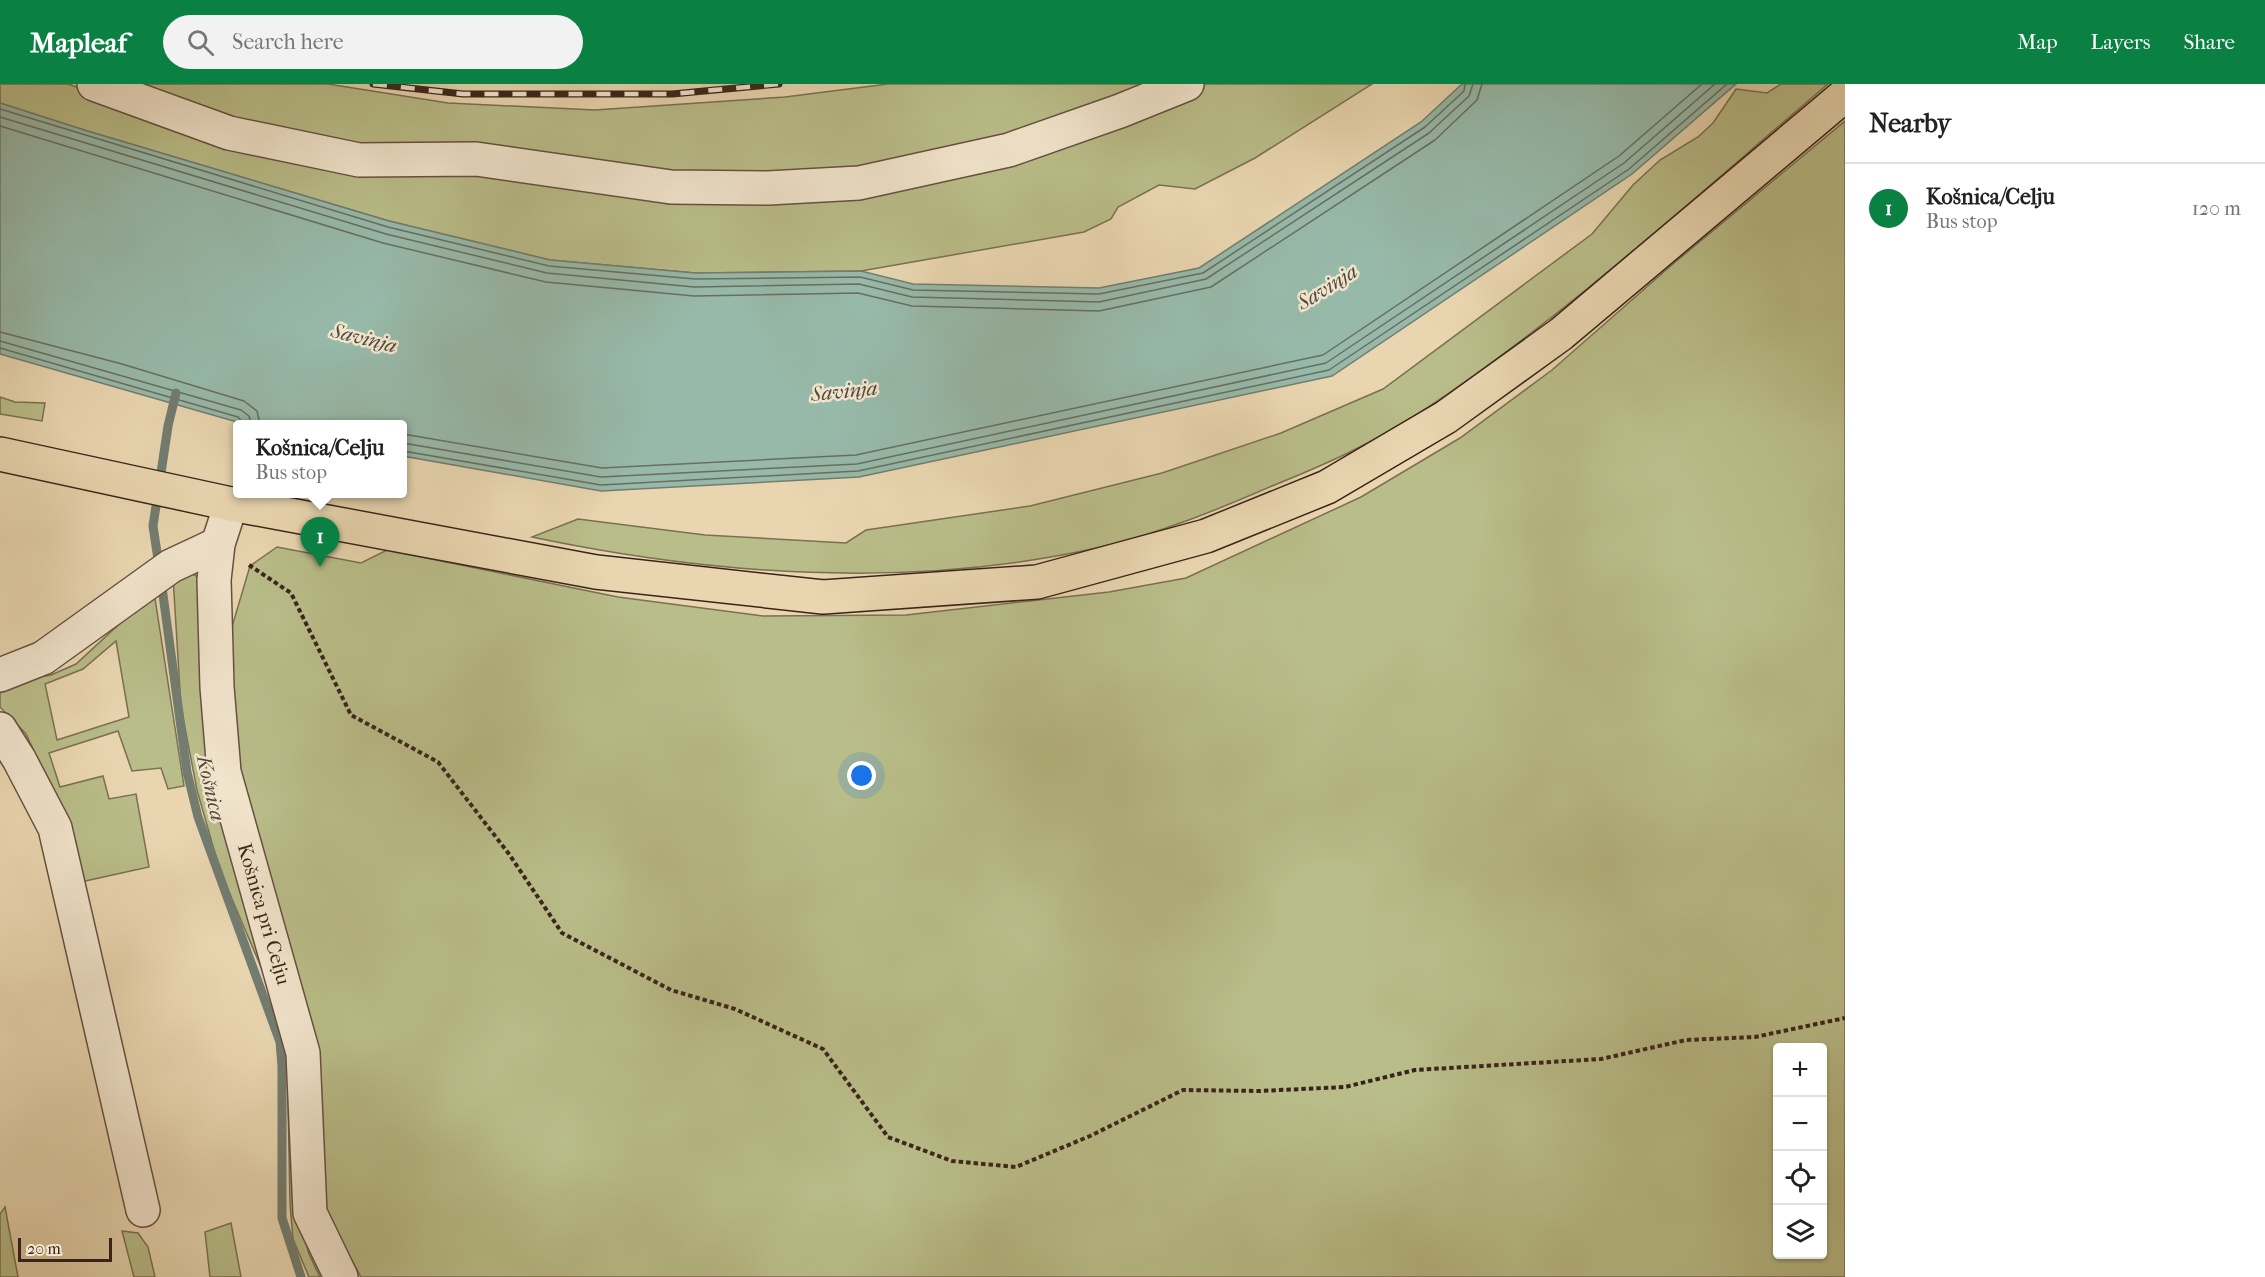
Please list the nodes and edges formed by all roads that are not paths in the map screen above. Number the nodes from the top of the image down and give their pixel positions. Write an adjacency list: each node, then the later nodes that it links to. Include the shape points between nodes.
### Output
1 (94, 84): 2 (street, via 229,133 359,160 476,159 671,187 768,189 859,183 1009,150)
2 (1187, 84)
3 (1845, 95): 5 (main road, via 1561,334 1446,417 1327,487 1206,536 1037,582 822,597 596,573)
4 (0, 454): 5 (main road)
5 (231, 504): 6 (street, Košnica pri Celju)
6 (218, 544): 7 (street, via 171,567 43,658); 10 (street, Košnica pri Celju, via 214,580 224,772 303,1053 310,1213)
7 (0, 675)
8 (0, 729): 9 (street, via 55,828)
9 (143, 1210)
10 (341, 1277)

